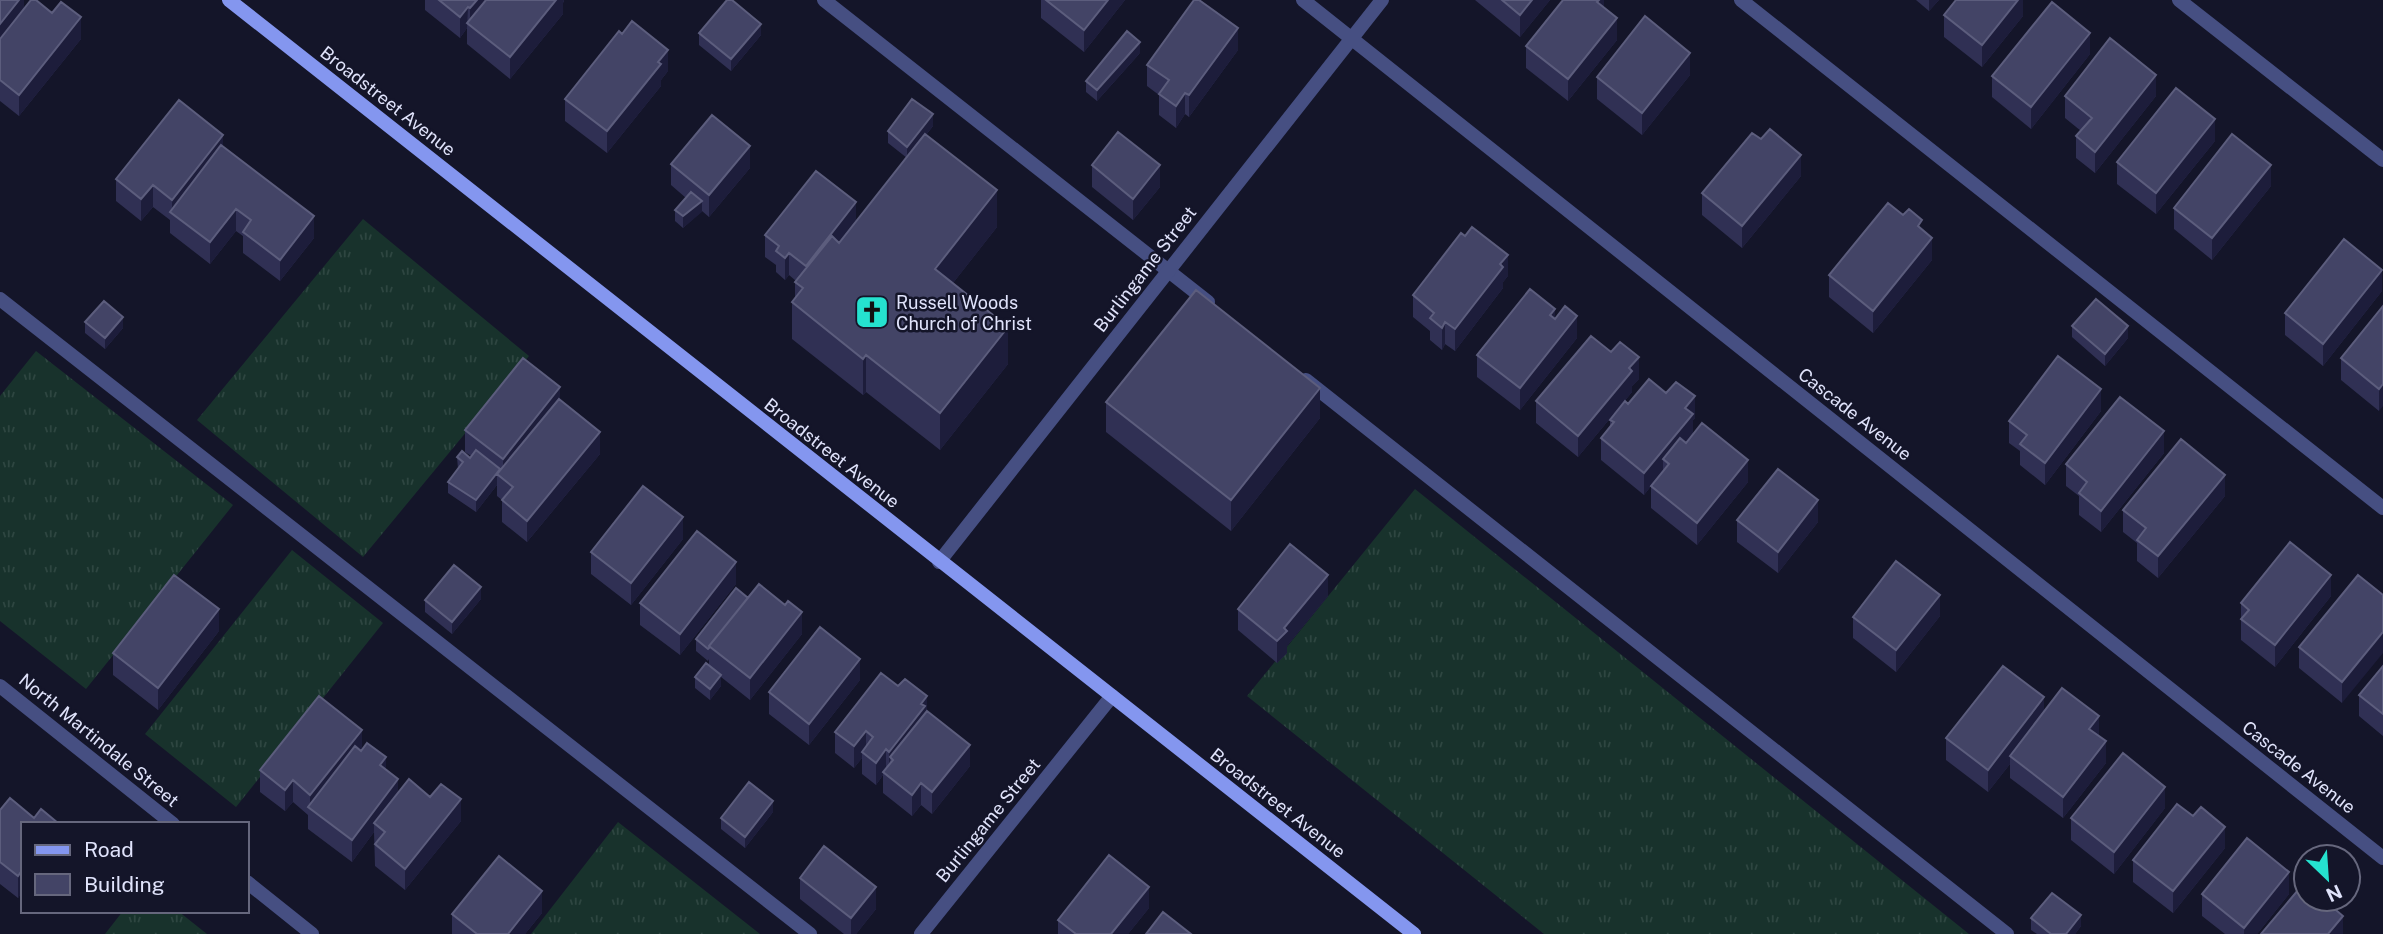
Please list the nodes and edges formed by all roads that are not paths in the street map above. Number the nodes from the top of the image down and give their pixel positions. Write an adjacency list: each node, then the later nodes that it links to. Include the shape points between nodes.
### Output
1 (229, 0): 14 (street, Broadstreet Avenue)
2 (824, 0): 9 (street)
3 (1303, 0): 7 (street, Cascade Avenue)
4 (1382, 0): 7 (street, Burlingame Street)
5 (1741, 0): 13 (street)
6 (2179, 0): 8 (street)
7 (1351, 38): 9 (street, Burlingame Street); 18 (street, Cascade Avenue)
8 (2383, 160)
9 (1168, 271): 11 (street); 14 (street, Burlingame Street)
10 (0, 299): 21 (street)
11 (1222, 314)
12 (1299, 374): 24 (street)
13 (2383, 508)
14 (939, 562): 16 (street, Broadstreet Avenue)
15 (0, 686): 17 (street, North Martindale Street)
16 (1112, 696): 22 (street, Burlingame Street); 23 (street, Broadstreet Avenue)
17 (170, 822)
18 (2383, 858)
19 (248, 883): 20 (street)
20 (312, 934)
21 (810, 934)
22 (920, 934)
23 (1414, 934)
24 (2007, 934)

